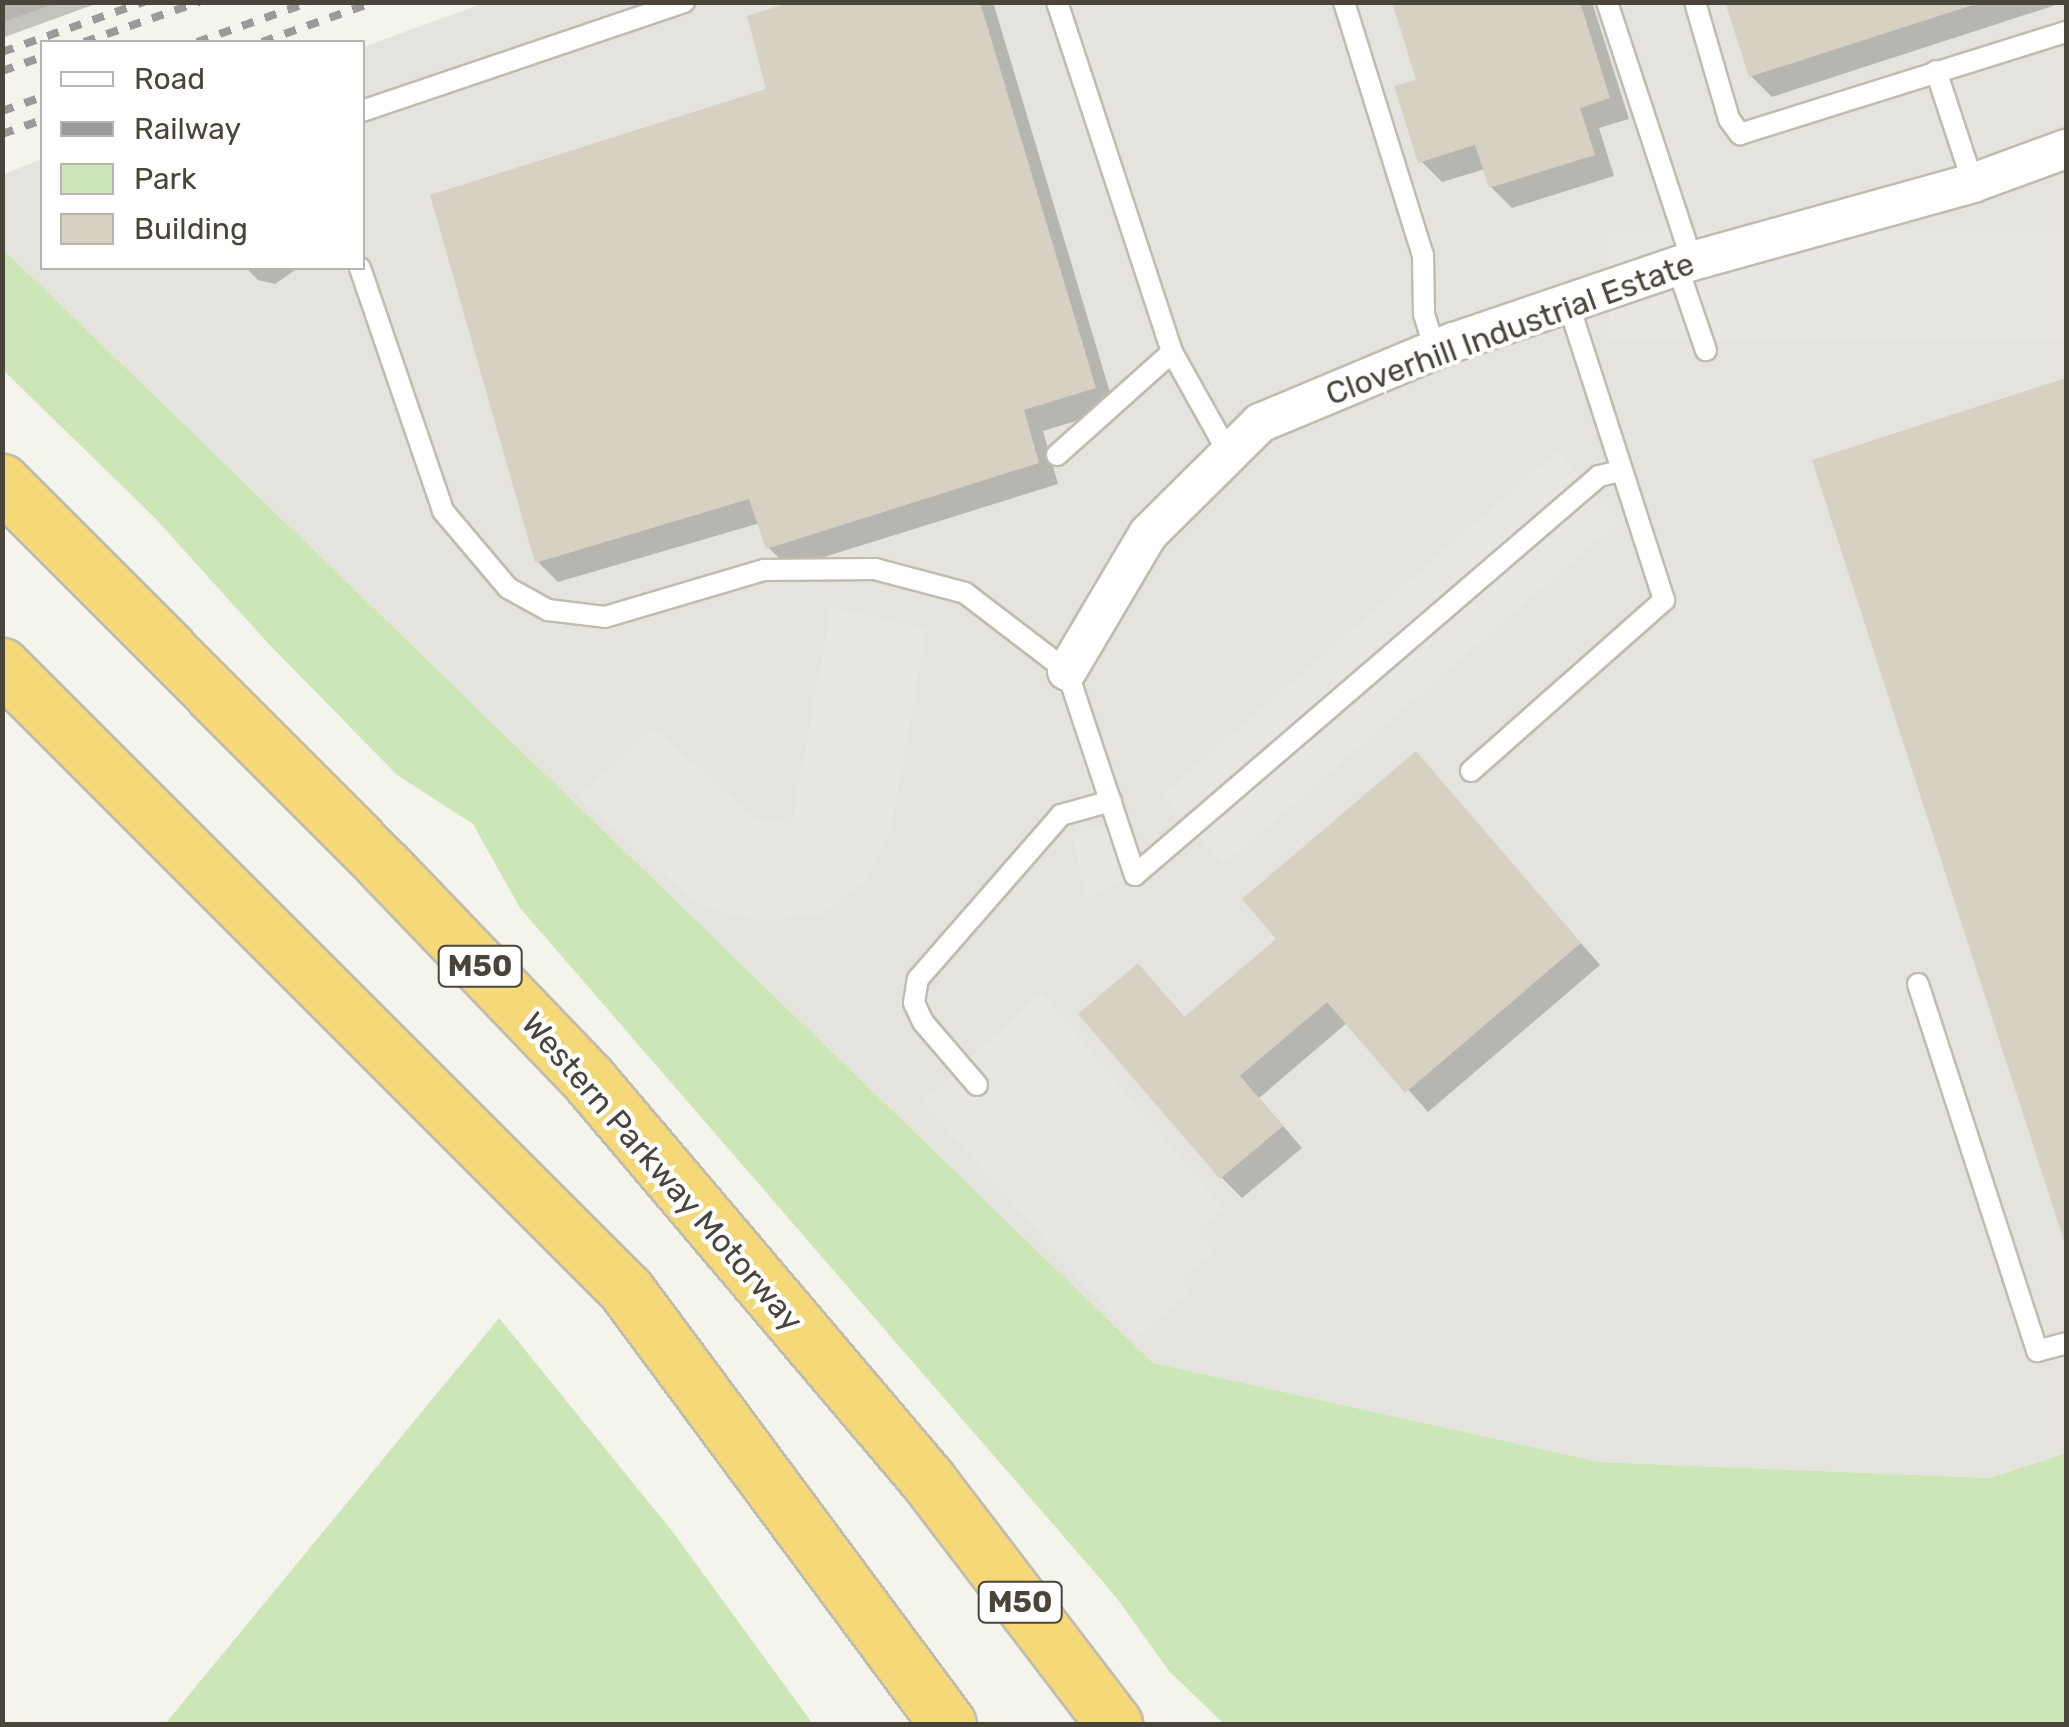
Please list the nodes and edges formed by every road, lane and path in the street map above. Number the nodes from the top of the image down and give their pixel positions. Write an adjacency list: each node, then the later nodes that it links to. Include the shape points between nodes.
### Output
1 (684, 2): 8 (lane)
2 (1057, 2): 16 (lane)
3 (1344, 2): 14 (lane, via 1423,255 1424,314)
4 (1607, 2): 11 (lane)
5 (1695, 2): 7 (lane, via 1729,120 1740,134)
6 (2066, 32): 7 (lane)
7 (1936, 71): 10 (lane)
8 (365, 110)
9 (2066, 149): 10 (street, Cloverhill Industrial Estate)
10 (1972, 183): 11 (street, Cloverhill Industrial Estate)
11 (1684, 264): 13 (street, Cloverhill Industrial Estate); 15 (lane)
12 (361, 270): 22 (lane, via 443,510 508,588 548,610 605,617 764,570 876,569 964,592)
13 (1568, 303): 14 (street, Cloverhill Industrial Estate); 19 (lane)
14 (1435, 350): 17 (street, Cloverhill Industrial Estate, via 1260,423)
15 (1706, 350)
16 (1172, 352): 17 (lane); 18 (lane)
17 (1229, 454): 22 (street, Cloverhill Industrial Estate, via 1148,534)
18 (1057, 455)
19 (1620, 471): 23 (lane, via 1664,600); 24 (lane, via 1599,476 1135,875)
20 (2, 482): 29 (highway, Western Parkway Motorway / M50, via 588,1080 926,1479)
21 (2, 666): 28 (highway, via 626,1290)
22 (1067, 672): 24 (lane)
23 (1472, 771)
24 (1111, 801): 26 (lane, via 1062,815 918,979 914,1003 923,1022)
25 (1918, 984): 27 (lane, via 2037,1351)
26 (977, 1084)
27 (2066, 1342)
28 (948, 1724)
29 (1114, 1724)

